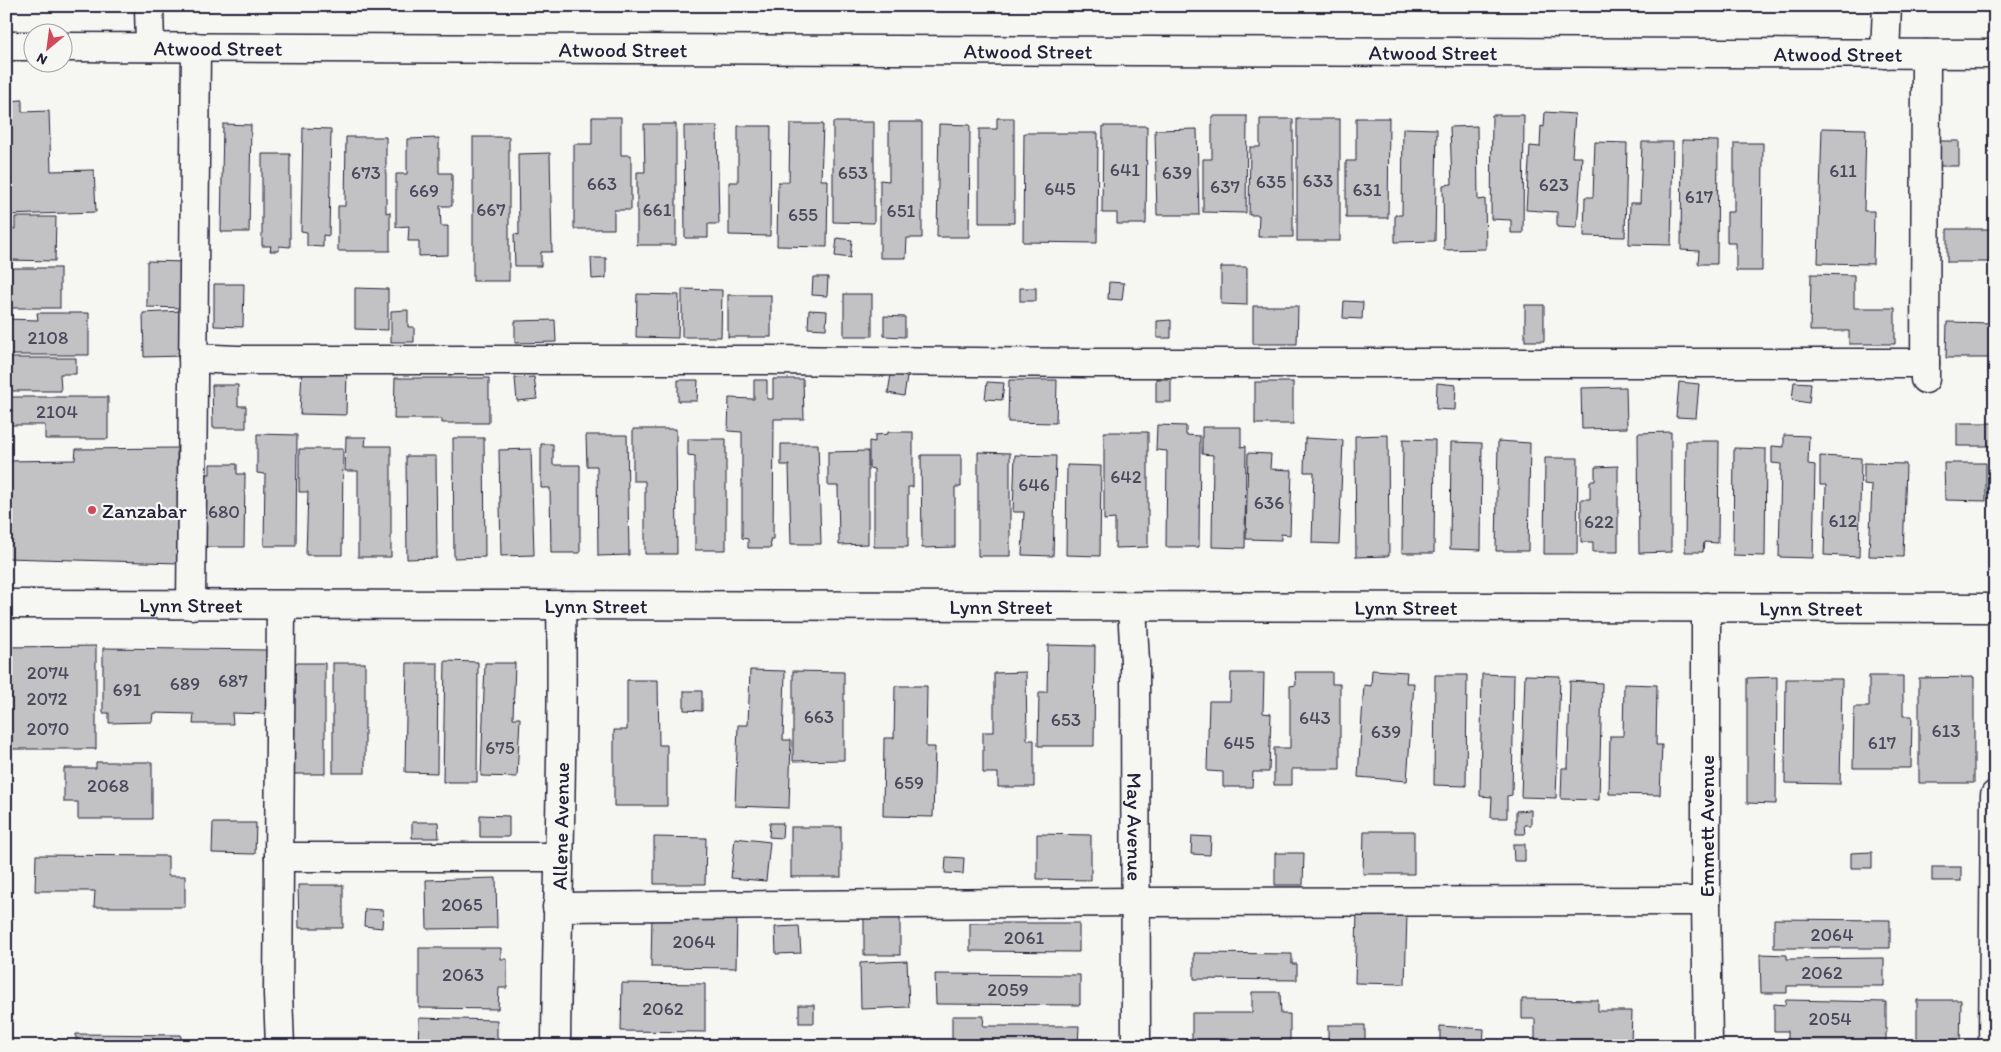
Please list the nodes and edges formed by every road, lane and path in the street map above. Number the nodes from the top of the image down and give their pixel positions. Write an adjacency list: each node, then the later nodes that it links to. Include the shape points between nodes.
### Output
1 (149, 6): 6 (street)
2 (1887, 6): 8 (street)
3 (6, 46): 4 (street)
4 (22, 46)
5 (72, 46): 6 (street, Atwood Street)
6 (150, 47): 7 (street, Atwood Street)
7 (196, 47): 8 (street, Atwood Street); 11 (street)
8 (1885, 54): 9 (street, Atwood Street)
9 (1926, 54): 10 (street, Atwood Street); 11 (street, via 1925,371)
10 (1995, 54)
11 (193, 358): 13 (street)
12 (6, 604): 13 (street, Lynn Street)
13 (191, 605): 14 (street, Lynn Street)
14 (281, 605): 15 (street, Lynn Street); 20 (street)
15 (561, 606): 16 (street, Lynn Street); 21 (street, Allene Avenue, via 563,706)
16 (1132, 607): 17 (street, Lynn Street); 23 (street, May Avenue)
17 (1706, 607): 18 (street, Lynn Street); 22 (street, Emmett Avenue)
18 (1995, 608)
19 (1995, 795): 29 (street)
20 (279, 857): 21 (street); 25 (street)
21 (558, 857): 24 (street, Allene Avenue)
22 (1706, 901): 23 (street); 28 (street, Emmett Avenue)
23 (1136, 902): 24 (street); 27 (street, May Avenue)
24 (557, 907): 26 (street, Allene Avenue)
25 (280, 1046)
26 (556, 1046)
27 (1136, 1046)
28 (1708, 1046)
29 (1993, 1046)

